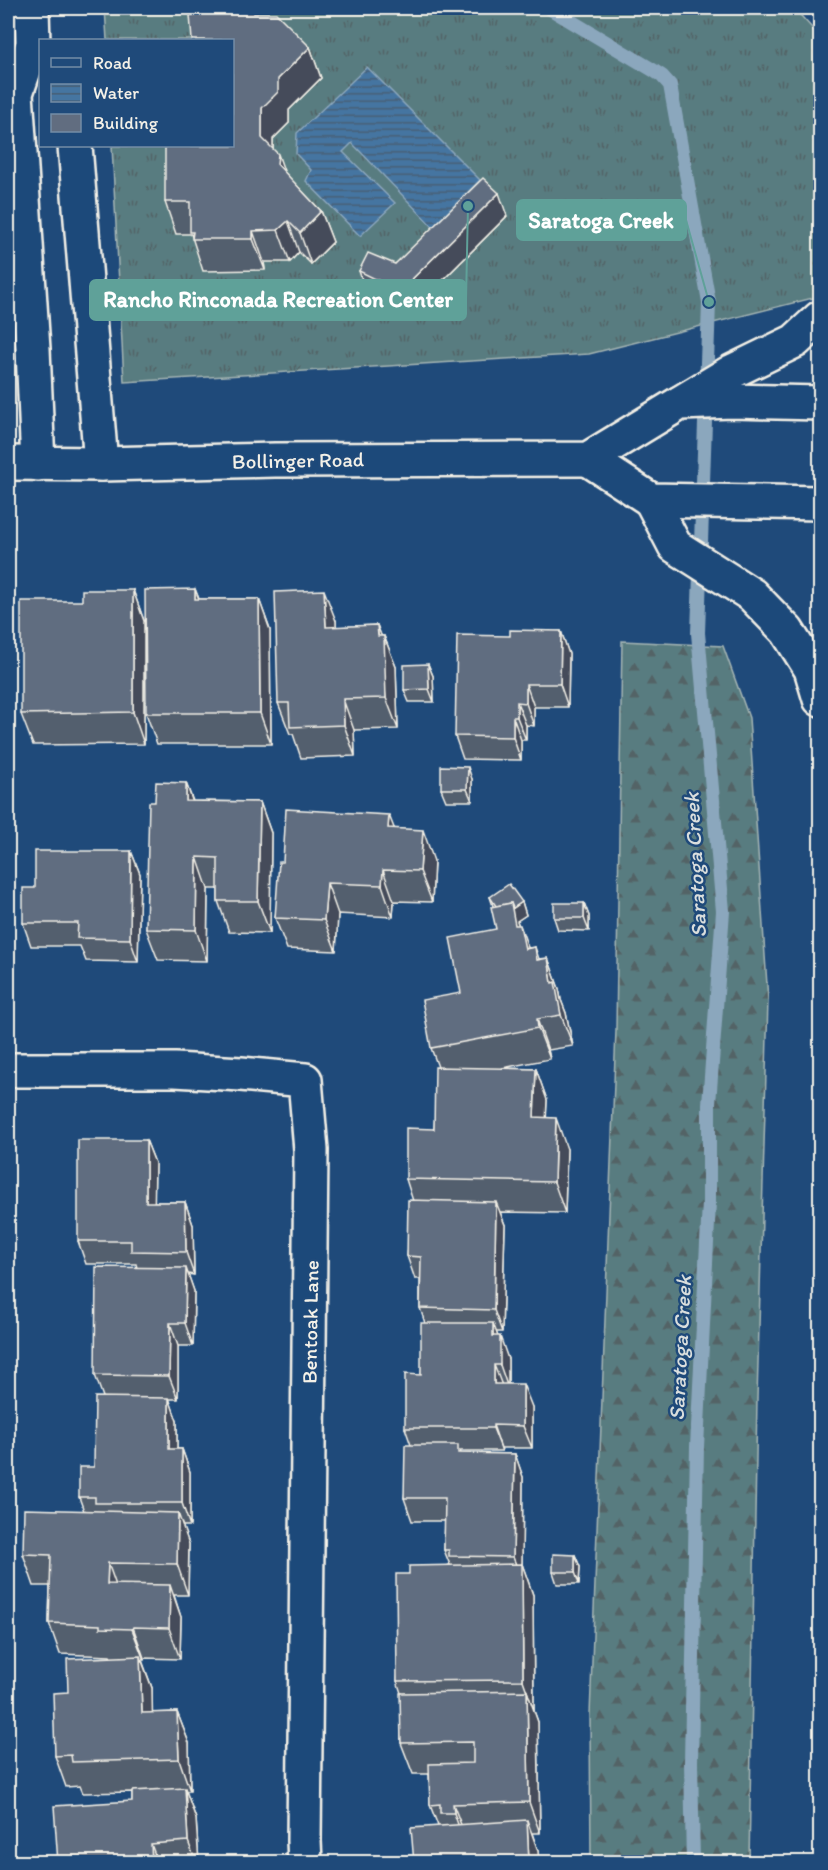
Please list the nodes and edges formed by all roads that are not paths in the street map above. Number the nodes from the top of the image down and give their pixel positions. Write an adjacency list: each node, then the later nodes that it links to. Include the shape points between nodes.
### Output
1 (33, 8): 2 (main road)
2 (37, 49): 8 (main road, via 16,93 33,349)
3 (75, 147): 9 (main road)
4 (820, 318): 5 (main road)
5 (732, 386): 6 (main road); 7 (main road, via 680,403)
6 (820, 402)
7 (588, 459): 9 (main road, Bollinger Road); 10 (main road)
8 (23, 464): 9 (main road, Bollinger Road)
9 (101, 464)
10 (664, 500): 11 (main road); 12 (main road, via 675,546 752,595 787,631 811,669)
11 (820, 503)
12 (820, 699)
13 (8, 1070): 14 (main road, Bentoak Lane, via 175,1070 305,1080 311,1150)
14 (305, 1863)

